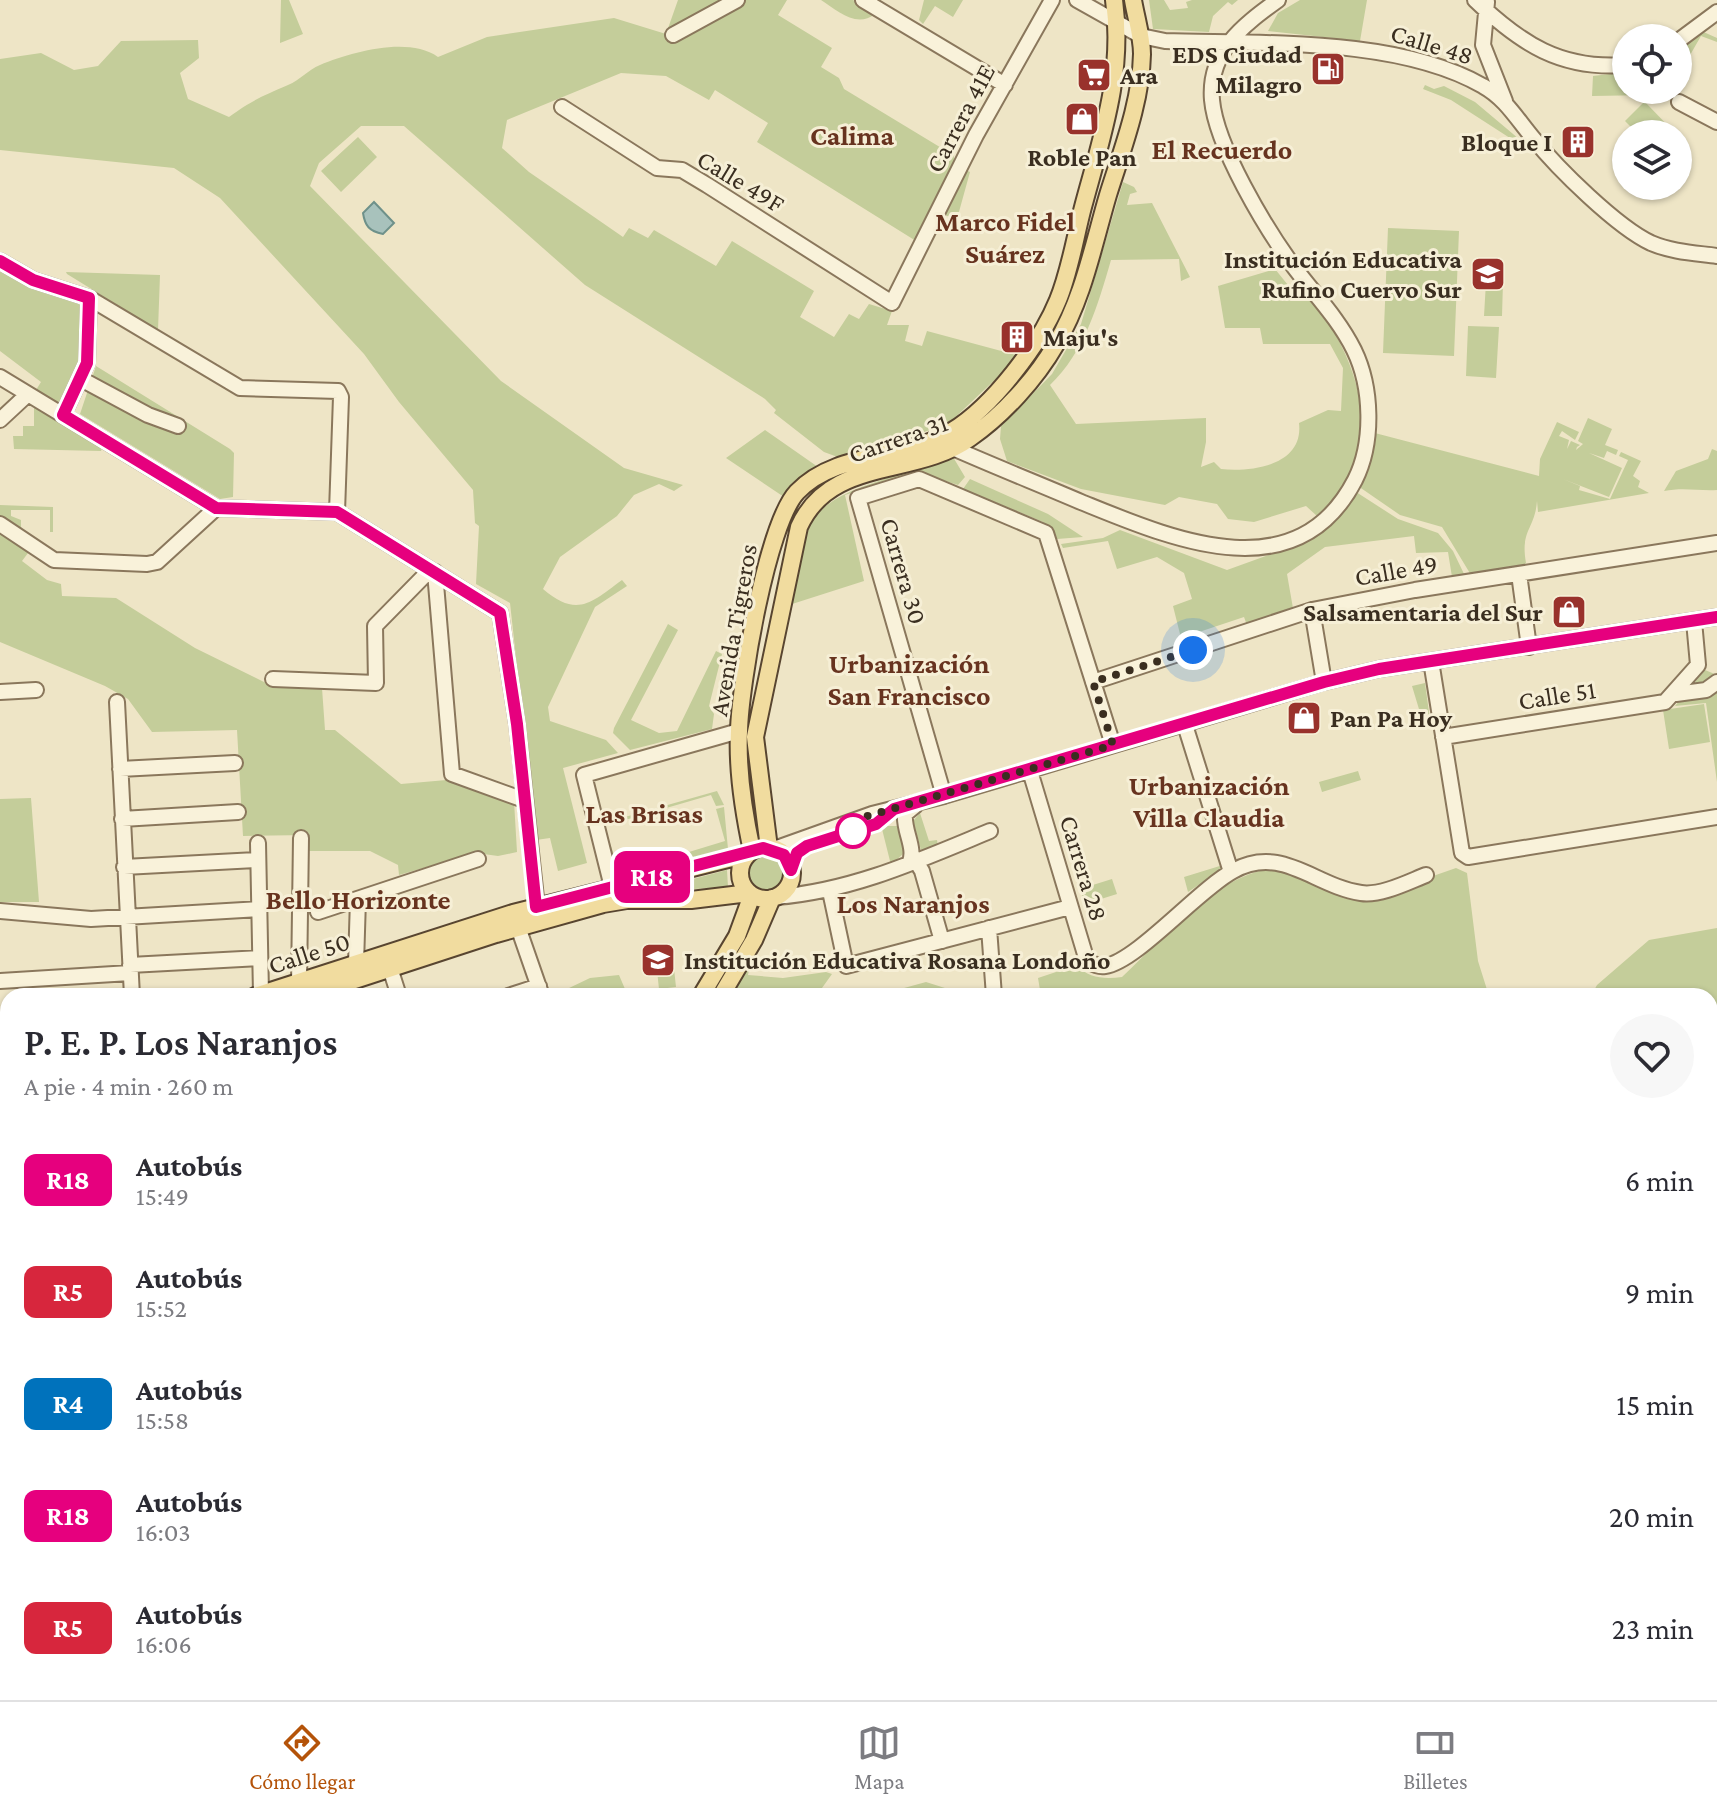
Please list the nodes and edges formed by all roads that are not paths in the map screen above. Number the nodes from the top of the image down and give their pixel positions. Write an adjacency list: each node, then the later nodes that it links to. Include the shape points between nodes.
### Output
1 (737, 0): 12 (street)
2 (863, 0): 16 (street)
3 (1052, 0): 16 (street, Carrera 41E)
4 (1077, 0): 10 (street, Calle 48)
5 (1114, 0): 10 (main road, Avenida Tigreros)
6 (1133, 0): 13 (main road, Carrera 31)
7 (1278, 0): 14 (street)
8 (1482, 3): 15 (street, via 1546,54 1591,67); 18 (street, via 1483,45)
9 (1717, 12): 11 (street)
10 (1117, 23): 13 (street, Calle 48); 52 (main road, Avenida Tigreros, via 1112,102 1053,310 1010,376 958,427 930,442 837,467 797,492 767,558)
11 (1692, 31)
12 (673, 35)
13 (1141, 36): 14 (street, Calle 48); 31 (main road, Carrera 31, via 1135,104 1076,306 1056,345 1029,380 987,423)
14 (1227, 44): 18 (street, Calle 48, via 1397,55 1481,85); 31 (street, via 1214,66 1216,121 1270,233 1325,303 1362,373 1368,432 1358,474 1346,496 1313,527 1285,542 1261,548 1207,547 1121,518)
15 (1612, 66)
16 (1005, 85): 24 (street, Carrera 41E)
17 (1683, 104): 20 (street)
18 (1507, 105): 21 (street, Calle 48, via 1535,141 1626,228 1653,244)
19 (562, 107): 24 (street, Calle 49F, via 657,168 682,170)
20 (1717, 122)
21 (1717, 256)
22 (0, 261): 23 (street, via 33,280)
23 (89, 298): 26 (street, via 89,352); 33 (street, via 240,388 338,391)
24 (892, 303)
25 (0, 377): 27 (street)
26 (81, 379): 28 (street); 30 (street)
27 (28, 394): 28 (street); 29 (street)
28 (63, 415): 32 (street)
29 (0, 420)
30 (178, 426)
31 (953, 448): 67 (main road, Carrera 31, via 832,487 813,502 799,527 755,737)
32 (216, 508): 33 (street); 34 (street, via 157,562 147,564 54,560)
33 (337, 512): 36 (street)
34 (0, 524)
35 (1717, 543): 37 (street, Calle 49)
36 (432, 571): 43 (street, via 375,626 376,683); 59 (street, via 500,613); 59 (street, via 452,774)
37 (1519, 574): 38 (street, Calle 49); 41 (street)
38 (1312, 610): 44 (street, Calle 49); 45 (street)
39 (1717, 617): 40 (street, Calle 50)
40 (1694, 621): 41 (street, Calle 50); 49 (street, via 1698,665)
41 (1529, 647): 42 (street, Calle 50)
42 (1431, 661): 45 (street, Calle 50); 53 (street)
43 (273, 679)
44 (1093, 682): 54 (street); 58 (street, Carrera 30, via 1046,533 919,479 858,498)
45 (1324, 682): 51 (street, Calle 50)
46 (1713, 689): 49 (street, Calle 51)
47 (36, 690): 48 (street)
48 (0, 692)
49 (1676, 694): 53 (street, Calle 51, via 1665,702)
50 (117, 702): 56 (street)
51 (1185, 725): 54 (street, Calle 50); 72 (street)
52 (739, 731): 67 (main road, Avenida Tigreros); 75 (street, via 584,775)
53 (1443, 737): 62 (street, via 1462,853 1468,857)
54 (1113, 745): 57 (street, Calle 50)
55 (235, 763): 56 (street)
56 (120, 769): 63 (street)
57 (1030, 771): 58 (street, Calle 50); 80 (street, Carrera 28)
58 (944, 796): 60 (street, Calle 50)
59 (524, 800): 84 (street)
60 (920, 802): 67 (street, Calle 50); 70 (street, via 904,820)
61 (238, 812): 63 (street)
62 (1717, 817)
63 (122, 819): 71 (street)
64 (990, 831): 70 (street)
65 (301, 838): 97 (street)
66 (258, 843): 69 (street)
67 (761, 851): 75 (main road, Calle 50); 76 (main road, via 740,876); 78 (main road, via 787,859 791,870 789,886)
68 (478, 859): 79 (street)
69 (258, 860): 71 (street); 81 (street)
70 (912, 860): 74 (street); 89 (street, via 922,871)
71 (124, 867): 86 (street)
72 (1231, 872): 73 (street, via 1254,863 1282,862 1343,888 1369,893); 80 (street, Carrera 28, via 1127,955 1105,966 1087,961)
73 (1426, 875)
74 (830, 891): 78 (street); 89 (street, via 846,966)
75 (604, 894): 77 (main road, Calle 50, via 627,900); 84 (main road, Calle 50)
76 (750, 894): 77 (main road, Calle 50); 78 (main road); 85 (main road)
77 (723, 897): 85 (main road, via 738,899)
78 (774, 898): 103 (main road)
79 (358, 899): 83 (street); 91 (street)
80 (1070, 907): 88 (street)
81 (259, 909): 86 (street); 90 (street)
82 (0, 911): 86 (street, via 91,919)
83 (318, 912)
84 (543, 913): 87 (main road, Calle 50); 91 (main road, Calle 50)
85 (746, 914): 102 (main road)
86 (127, 916): 93 (street)
87 (518, 927): 92 (main road, Calle 50); 101 (street)
88 (989, 928): 89 (street); 104 (street)
89 (942, 941)
90 (260, 958): 93 (street); 96 (street)
91 (356, 964): 98 (main road, Calle 50)
92 (390, 968): 99 (main road, Calle 50); 100 (street)
93 (130, 969): 94 (street); 95 (street)
94 (0, 981)
95 (131, 988)
96 (258, 988)
97 (302, 988)
98 (304, 988)
99 (306, 988)
100 (396, 988)
101 (540, 988)
102 (706, 988)
103 (726, 988)
104 (993, 988)

